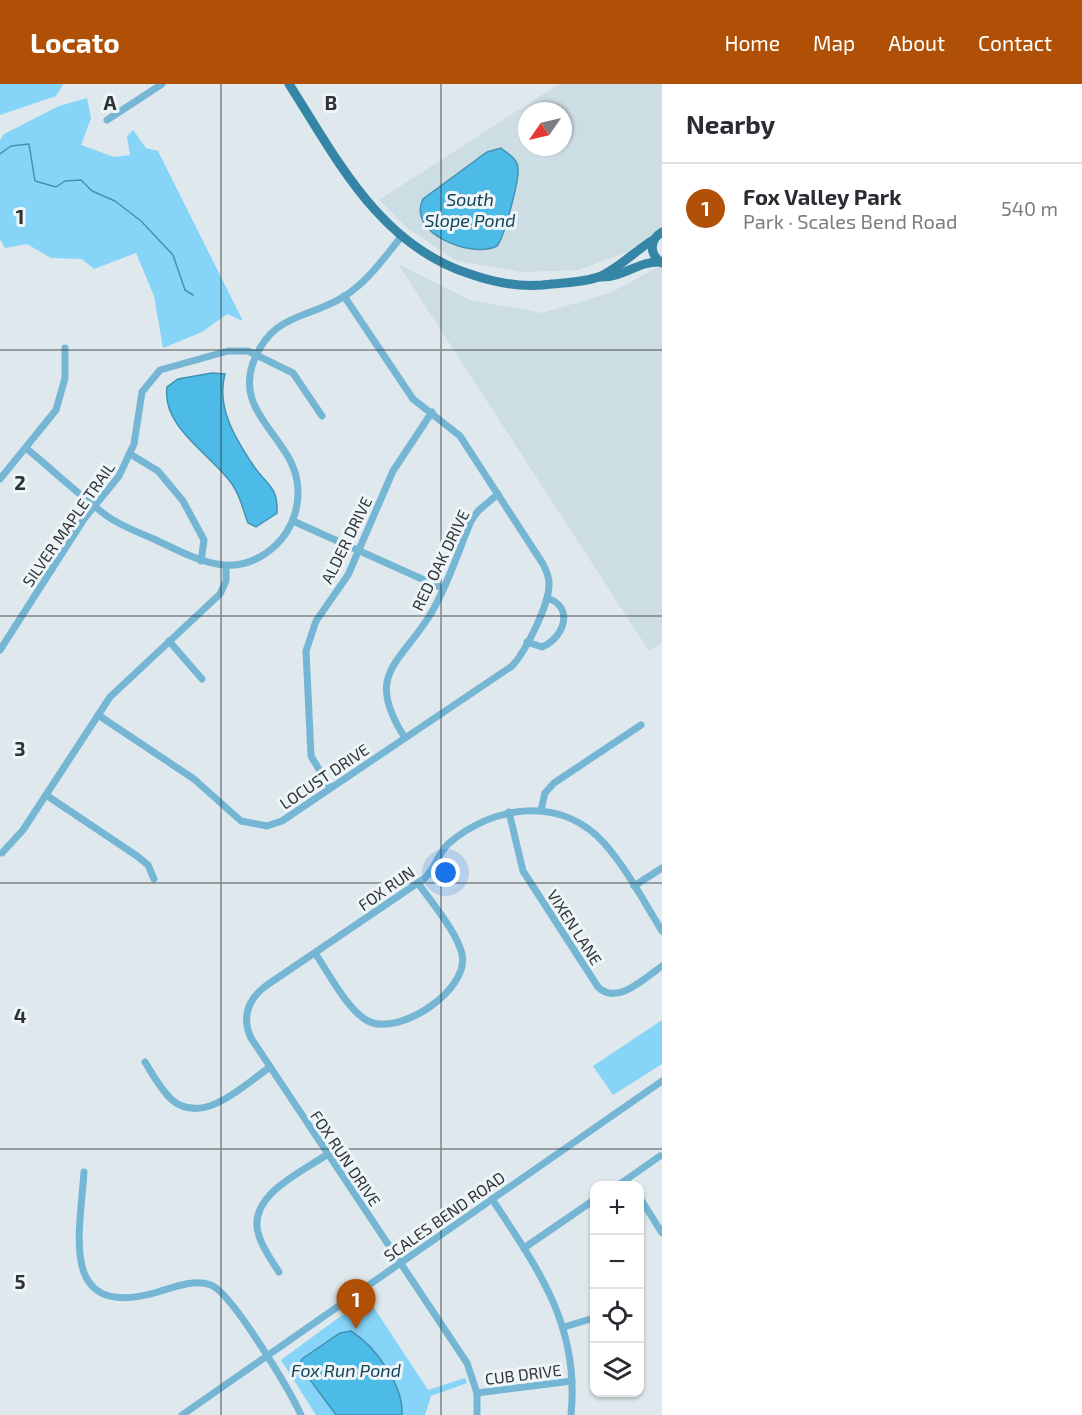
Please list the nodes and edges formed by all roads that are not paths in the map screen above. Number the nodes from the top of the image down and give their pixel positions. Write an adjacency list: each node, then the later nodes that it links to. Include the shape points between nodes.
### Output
1 (162, 84): 3 (street)
2 (289, 84): 5 (main road, via 349,177 380,218)
3 (107, 120)
4 (662, 232): 6 (main road)
5 (401, 237): 8 (main road, via 445,264 489,280 537,285); 9 (street, via 369,276)
6 (653, 240): 7 (main road, via 652,250); 8 (main road)
7 (661, 262): 8 (main road, via 648,262 614,277)
8 (600, 277)
9 (345, 296): 11 (street, via 288,320 273,332); 12 (street, LOCUST DRIVE, via 413,399)
10 (65, 348): 14 (street, via 61,400 51,420)
11 (257, 355): 13 (street, SILVER MAPLE TRAIL, via 293,373); 15 (street, SILVER MAPLE TRAIL, via 239,349 160,370 142,392); 19 (street, via 250,374 250,396 294,470 298,502)
12 (432, 412): 17 (street, LOCUST DRIVE, via 460,436); 20 (street, ALDER DRIVE, via 393,471)
13 (322, 416)
14 (27, 449): 16 (street); 18 (street)
15 (130, 454): 18 (street, SILVER MAPLE TRAIL); 21 (street, via 158,471 183,501 204,540)
16 (0, 479)
17 (498, 494): 23 (street, RED OAK DRIVE, via 471,521); 24 (street, LOCUST DRIVE, via 543,564 549,581)
18 (96, 506): 21 (street, via 115,520); 27 (street, SILVER MAPLE TRAIL)
19 (293, 521): 20 (street); 22 (street, via 264,555)
20 (358, 551): 23 (street); 32 (street, ALDER DRIVE, via 342,586 316,621 306,651 311,756)
21 (201, 561): 22 (street)
22 (226, 566): 25 (street, via 226,581 220,594)
23 (442, 588): 31 (street, RED OAK DRIVE, via 429,616 390,669 388,701)
24 (547, 598): 26 (street, LOCUST DRIVE); 26 (street, LOCUST DRIVE, via 562,610 562,630 555,640 542,647)
25 (169, 641): 28 (street); 29 (street, via 120,686)
26 (527, 642): 31 (street, LOCUST DRIVE, via 512,666)
27 (0, 650)
28 (202, 679)
29 (98, 715): 32 (street, LOCUST DRIVE, via 194,779 250,825 275,824); 33 (street)
30 (641, 725): 34 (street, via 554,783 545,793)
31 (405, 738): 32 (street, LOCUST DRIVE)
32 (330, 788)
33 (46, 795): 36 (street, via 24,830); 38 (street, via 137,855 148,865)
34 (541, 810): 35 (street, FOX RUN); 40 (street, FOX RUN, via 568,817 596,835)
35 (509, 812): 39 (street, FOX RUN, via 485,820 452,842); 43 (street, VIXEN LANE, via 523,871 598,987 618,994)
36 (2, 854)
37 (662, 868): 40 (street)
38 (154, 879)
39 (418, 883): 42 (street, FOX RUN); 42 (street, via 461,952 461,974 445,994 398,1024 376,1025 357,1014)
40 (634, 886): 41 (street, FOX RUN)
41 (662, 931)
42 (315, 952): 45 (street, FOX RUN, via 262,989 248,1006 247,1031)
43 (662, 966)
44 (145, 1062): 45 (street, via 173,1101 198,1108 217,1102)
45 (270, 1067): 47 (street, FOX RUN DRIVE)
46 (662, 1081): 51 (street, SCALES BEND ROAD)
47 (328, 1154): 56 (street, FOX RUN DRIVE); 57 (street, via 273,1191 260,1208 256,1222 259,1236)
48 (660, 1156): 50 (street)
49 (84, 1172): 60 (street, via 79,1258 94,1288 124,1299 187,1284 212,1286 227,1298)
50 (630, 1181)
51 (492, 1199): 55 (street); 56 (street, SCALES BEND ROAD)
52 (590, 1203): 55 (street)
53 (644, 1206): 54 (street)
54 (662, 1233)
55 (524, 1248): 59 (street, via 547,1284)
56 (400, 1263): 60 (street, SCALES BEND ROAD); 62 (street, FOX RUN DRIVE, via 467,1363)
57 (279, 1272)
58 (590, 1319): 59 (street)
59 (564, 1327): 61 (street)
60 (267, 1356): 63 (street, SCALES BEND ROAD); 64 (street)
61 (572, 1381): 62 (street, CUB DRIVE); 66 (street)
62 (477, 1393): 65 (street, FOX RUN DRIVE)
63 (182, 1415)
64 (301, 1415)
65 (477, 1415)
66 (571, 1415)

